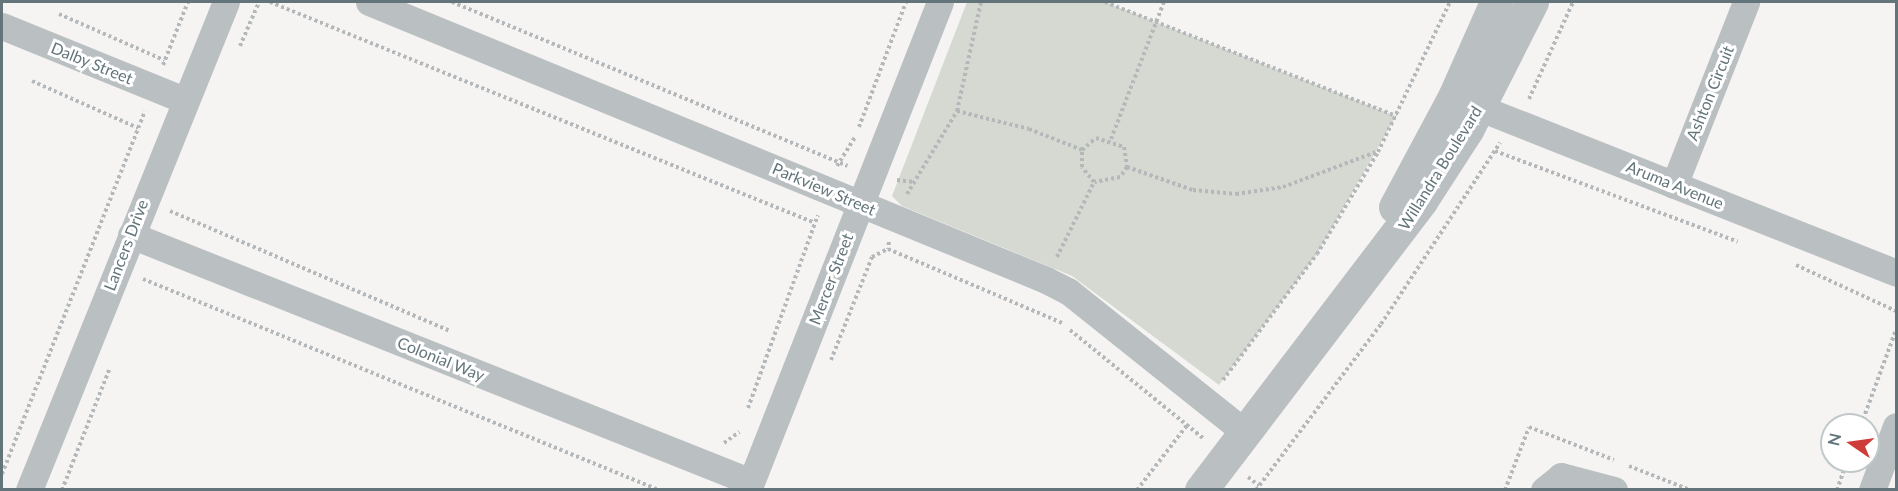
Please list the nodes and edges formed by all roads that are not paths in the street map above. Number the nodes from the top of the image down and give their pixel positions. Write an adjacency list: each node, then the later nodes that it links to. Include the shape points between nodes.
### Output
1 (226, 2): 8 (street, Lancers Drive)
2 (369, 2): 11 (street, Parkview Street)
3 (940, 2): 11 (street, Mercer Street)
4 (1496, 2): 9 (street, Willandra Boulevard)
5 (1532, 2): 9 (street, Willandra Boulevard)
6 (1746, 2): 10 (street, Ashton Circuit)
7 (2, 26): 8 (street, Dalby Street)
8 (182, 99): 12 (street, Lancers Drive)
9 (1466, 102): 10 (street, Aruma Avenue); 15 (street, Willandra Boulevard, via 1421,201 1332,324)
10 (1674, 185): 13 (street, Aruma Avenue)
11 (860, 204): 15 (street, Parkview Street, via 1068,291); 16 (street, Mercer Street)
12 (131, 235): 16 (street, Colonial Way, via 712,467); 17 (street, Lancers Drive)
13 (1896, 273)
14 (1896, 426): 21 (street)
15 (1246, 432): 18 (street, Willandra Boulevard)
16 (750, 486)
17 (28, 489)
18 (1201, 489)
19 (1544, 489): 20 (street, via 1561,476)
20 (1614, 489)
21 (1872, 489)

